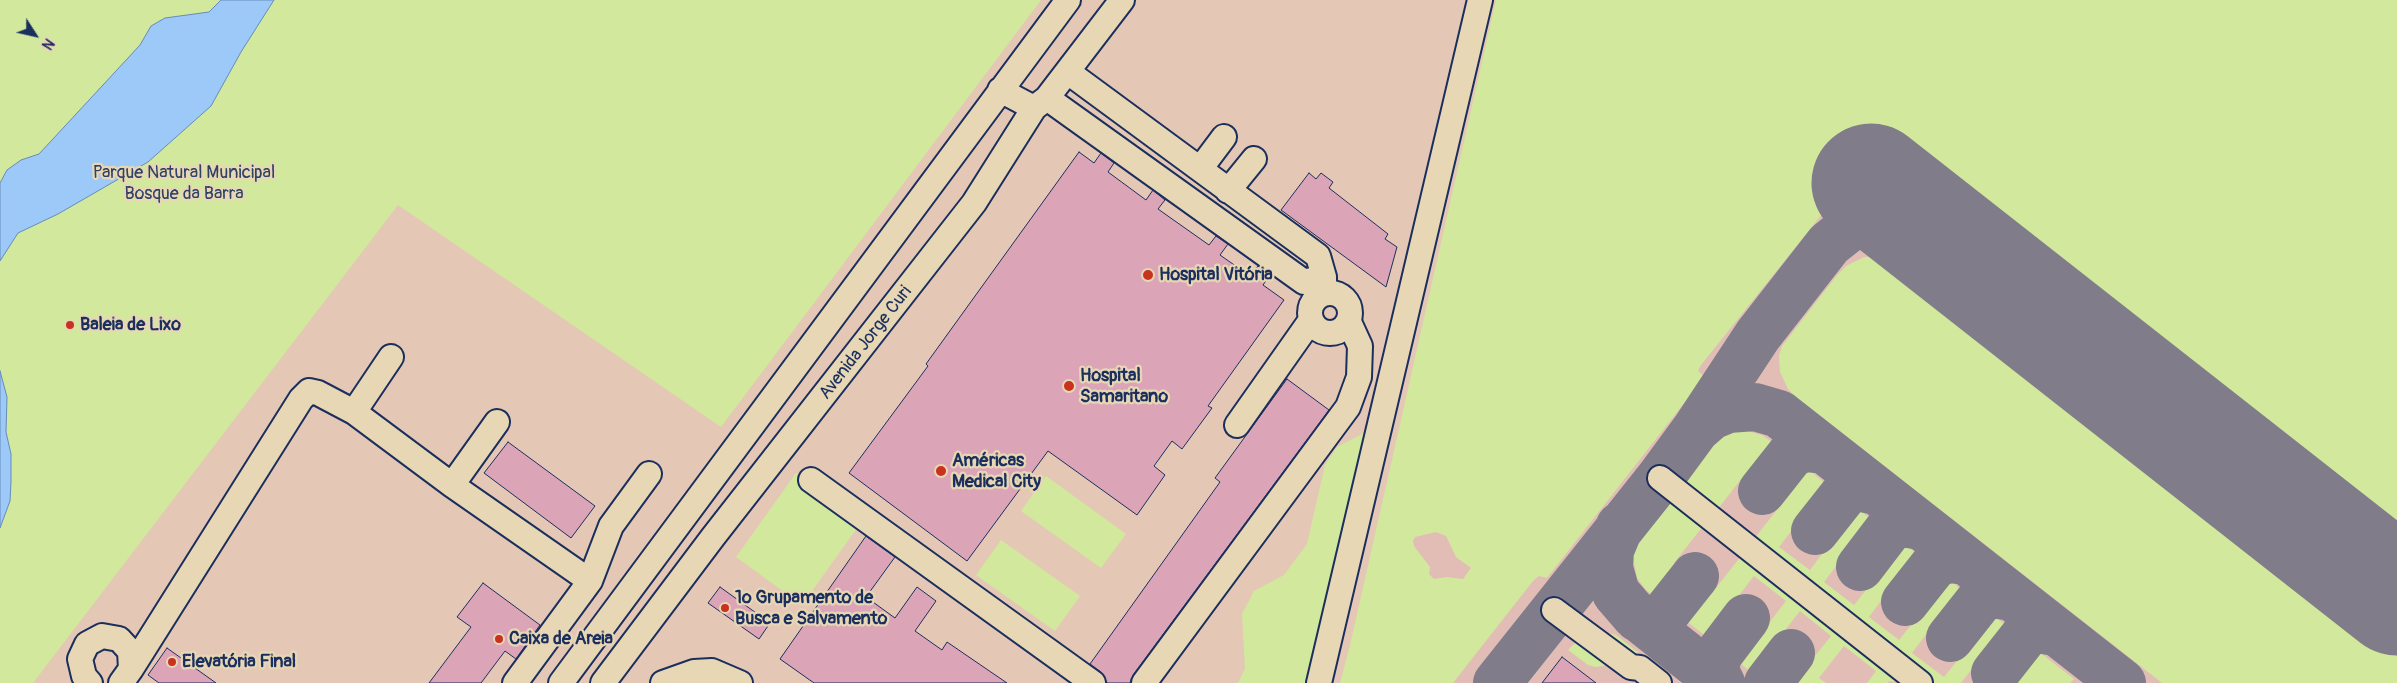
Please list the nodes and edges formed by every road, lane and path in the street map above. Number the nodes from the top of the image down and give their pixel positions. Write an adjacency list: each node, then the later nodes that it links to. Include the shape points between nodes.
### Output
1 (1068, 0): 5 (street)
2 (1122, 0): 4 (street, Avenida Jorge Curi)
3 (1480, 0): 35 (street)
4 (1068, 72): 6 (street, Avenida Jorge Curi); 9 (street)
5 (1000, 90): 6 (street); 24 (street)
6 (1041, 103): 11 (street, via 1304,282); 27 (street, Avenida Jorge Curi, via 974,204 713,537)
7 (1224, 137): 9 (street)
8 (1254, 159): 10 (street)
9 (1200, 169): 10 (street)
10 (1228, 191): 11 (street, via 1318,256)
11 (1324, 285): 12 (street, via 1313,301); 13 (street, via 1343,297 1350,308)
12 (1311, 320): 13 (street, via 1320,330 1332,333); 17 (street)
13 (1348, 322): 34 (street, via 1360,346 1359,377 1348,407)
14 (391, 357): 15 (street)
15 (354, 412): 21 (street); 26 (street, via 318,393 309,391 301,399)
16 (498, 422): 21 (street)
17 (1237, 425)
18 (649, 474): 22 (street, via 611,526)
19 (1660, 478): 37 (street)
20 (811, 480): 33 (street)
21 (452, 485): 22 (street)
22 (590, 581): 29 (street)
23 (1554, 610): 25 (street)
24 (580, 659): 27 (street); 30 (street)
25 (1636, 675): 36 (street, via 1640,668)
26 (124, 679): 28 (street, via 132,660 126,644 111,636 94,638 80,659 84,676)
27 (605, 682)
28 (90, 683)
29 (515, 683)
30 (561, 683)
31 (663, 683): 32 (street, via 694,672 712,671)
32 (740, 683)
33 (1093, 683)
34 (1144, 683)
35 (1319, 683)
36 (1659, 683)
37 (1920, 683)

